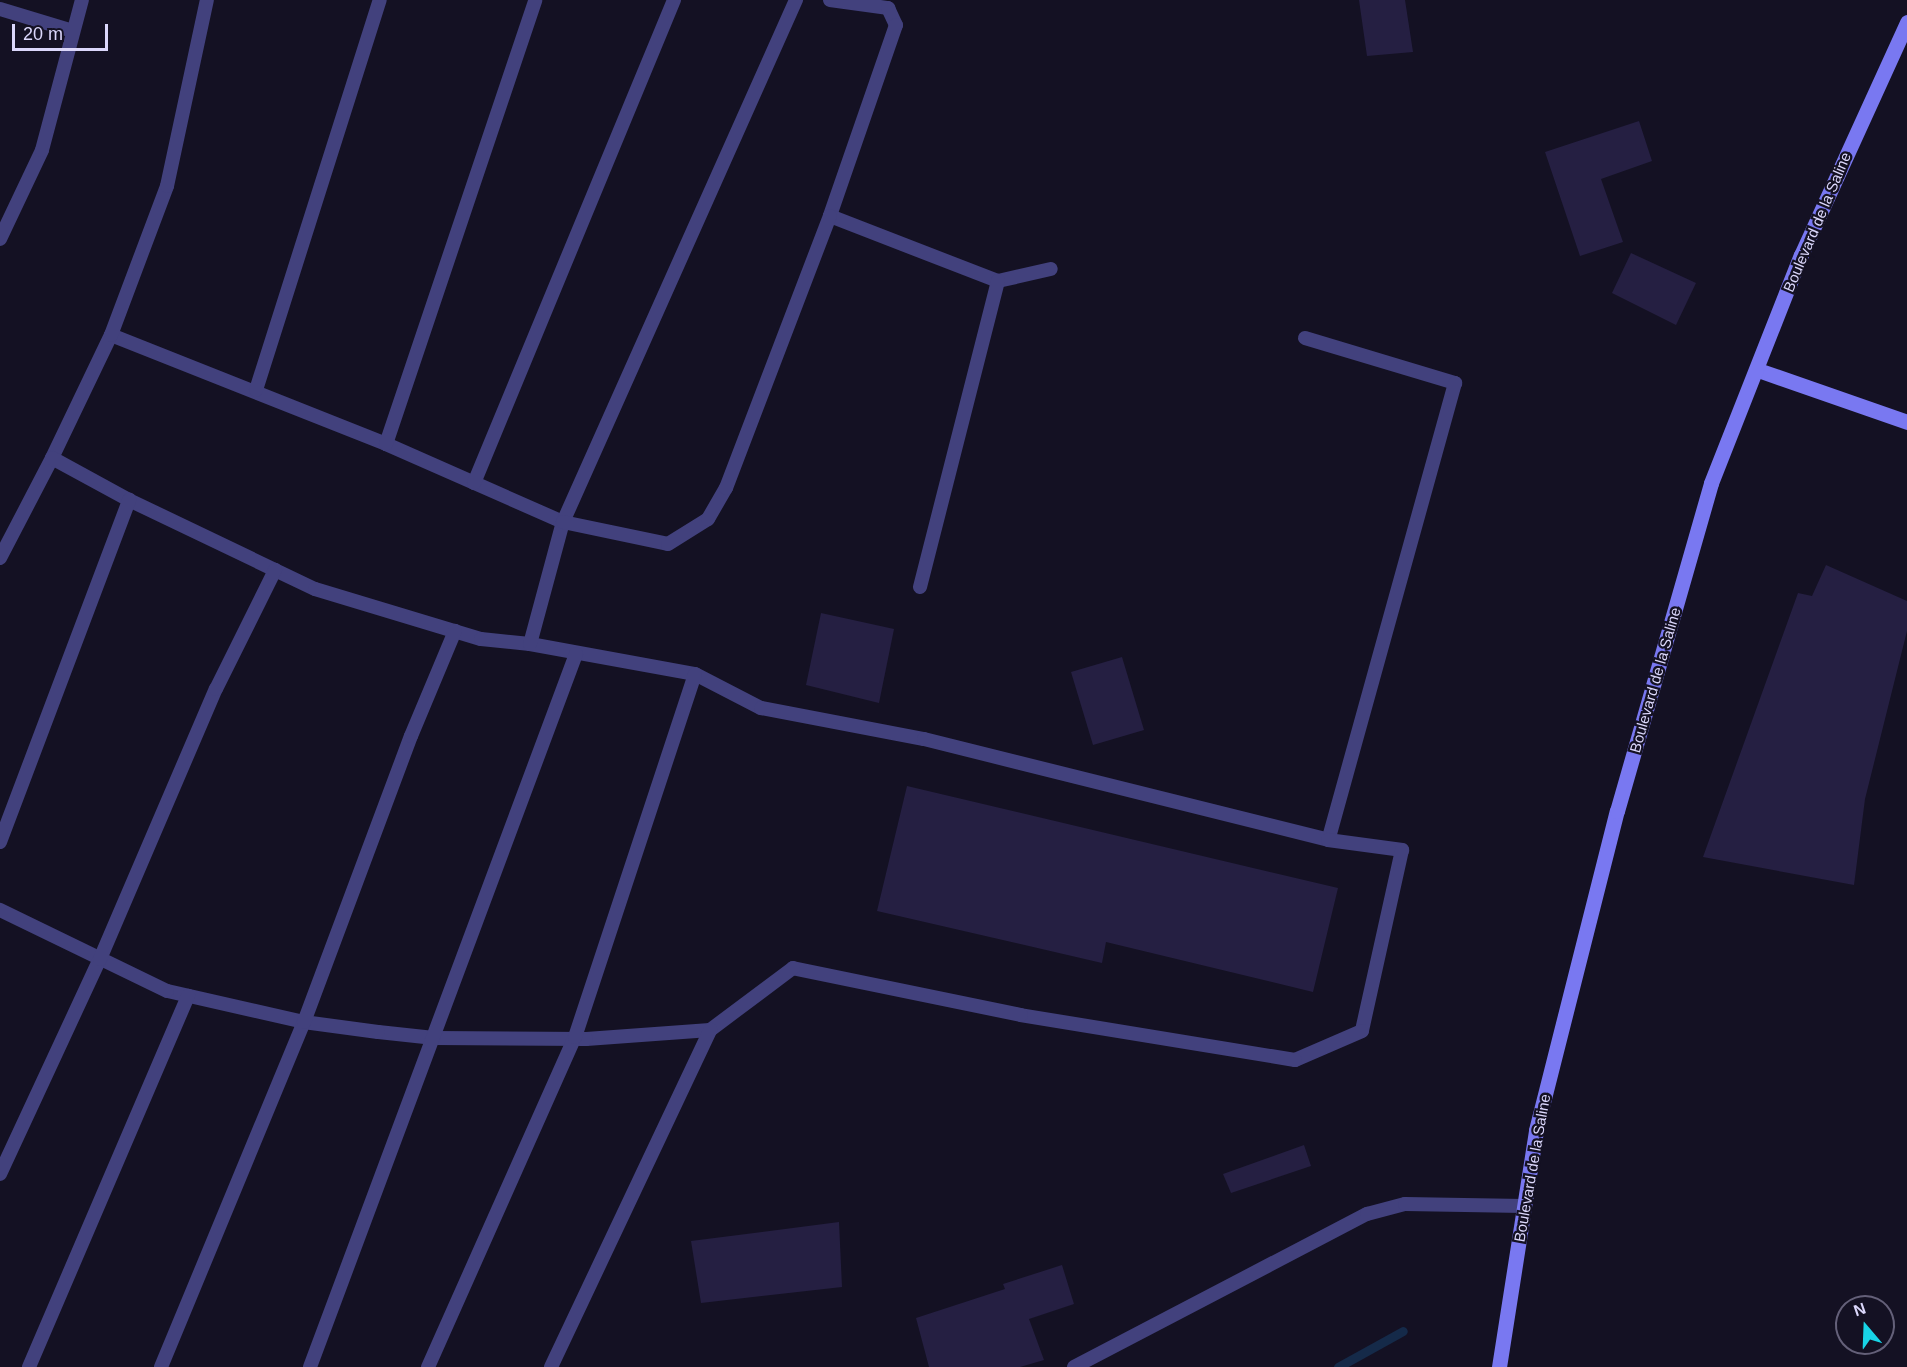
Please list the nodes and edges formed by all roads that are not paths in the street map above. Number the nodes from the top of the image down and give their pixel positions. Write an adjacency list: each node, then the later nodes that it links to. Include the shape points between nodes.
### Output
1 (82, 0): 10 (lane)
2 (207, 0): 15 (lane, via 167,186)
3 (380, 0): 18 (lane)
4 (535, 0): 20 (lane)
5 (674, 0): 22 (lane)
6 (796, 0): 24 (lane)
7 (830, 0): 11 (lane, via 888,8 896,25)
8 (0, 9): 10 (lane)
9 (1907, 22): 17 (main road, Boulevard de la Saline, via 1801,255)
10 (73, 31): 12 (lane, via 42,150)
11 (830, 216): 14 (lane); 24 (lane, via 726,488 708,519 668,544)
12 (0, 240)
13 (1051, 269): 14 (lane)
14 (998, 281): 27 (lane)
15 (111, 335): 18 (lane); 21 (lane)
16 (1305, 338): 32 (lane, via 1455,383)
17 (1758, 370): 19 (main road); 42 (main road, Boulevard de la Saline, via 1711,483 1617,811 1536,1130)
18 (256, 390): 20 (lane)
19 (1907, 422)
20 (386, 444): 22 (lane)
21 (52, 458): 23 (lane); 25 (lane)
22 (474, 483): 24 (lane)
23 (129, 500): 26 (lane); 33 (lane)
24 (563, 522): 29 (lane)
25 (0, 558)
26 (275, 570): 28 (lane, via 315,589); 35 (lane, via 216,689)
27 (920, 587)
28 (455, 631): 29 (lane, via 481,639); 37 (lane, via 411,736)
29 (530, 644): 30 (lane)
30 (576, 654): 31 (lane); 40 (lane)
31 (695, 674): 32 (lane, via 761,708 924,739); 39 (lane)
32 (1328, 840): 38 (lane, via 1402,850 1362,1031 1295,1060 1021,1015 793,968)
33 (0, 842)
34 (0, 910): 35 (lane)
35 (100, 959): 36 (lane, via 166,991); 41 (lane)
36 (188, 996): 37 (lane); 43 (lane)
37 (304, 1022): 40 (lane); 44 (lane)
38 (710, 1030): 39 (lane); 47 (lane)
39 (575, 1037): 40 (lane); 46 (lane)
40 (434, 1038): 45 (lane)
41 (0, 1174)
42 (1524, 1206): 48 (lane, via 1405,1204 1367,1214); 49 (main road, Boulevard de la Saline)
43 (29, 1367)
44 (161, 1367)
45 (310, 1367)
46 (428, 1367)
47 (551, 1367)
48 (1074, 1367)
49 (1498, 1367)

